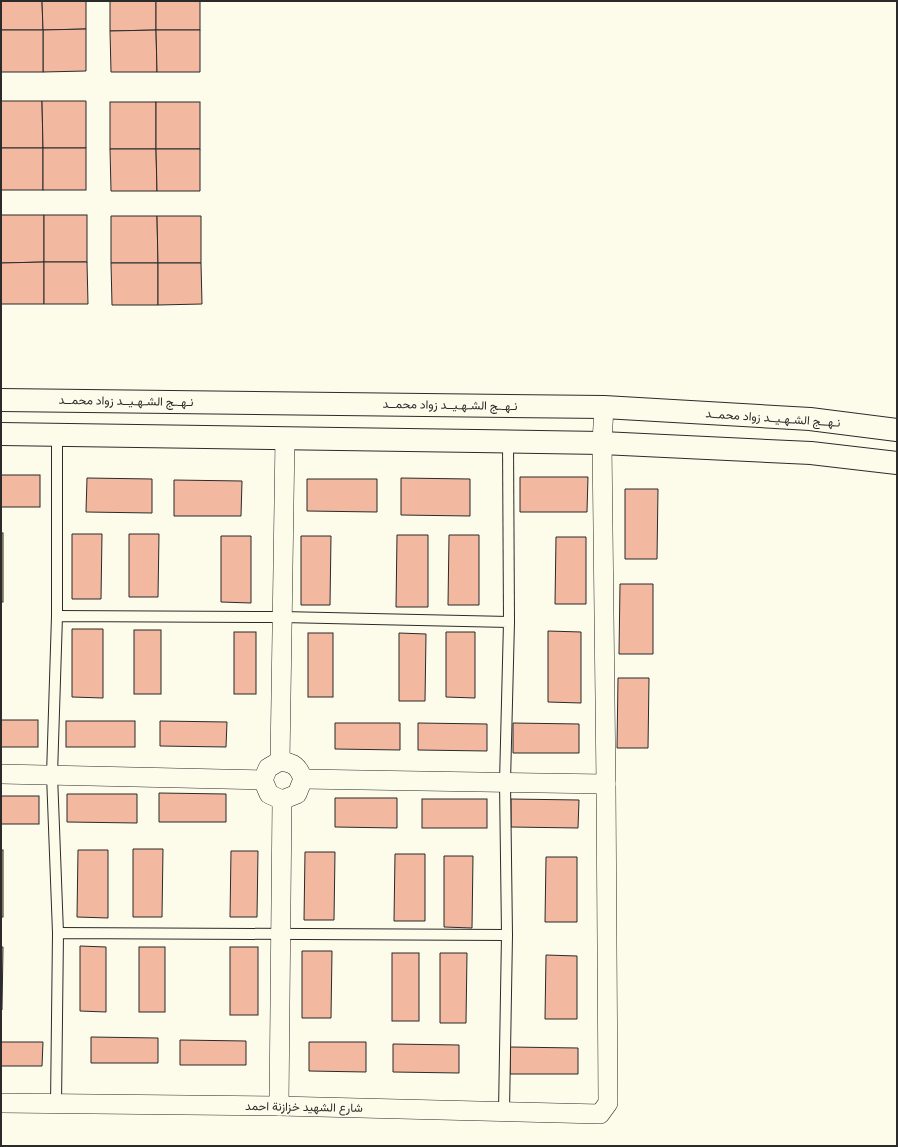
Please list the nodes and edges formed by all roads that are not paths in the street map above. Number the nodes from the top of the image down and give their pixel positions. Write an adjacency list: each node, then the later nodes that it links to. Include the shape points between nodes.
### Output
1 (1, 400): 2 (main road, نـهــج الشـهـيــد زواد محمــد)
2 (604, 407): 3 (main road, نـهــج الشـهـيــد زواد محمــد, via 810,419); 8 (street)
3 (897, 430)
4 (1, 434): 5 (main road)
5 (57, 435): 6 (main road); 10 (lane)
6 (285, 438): 7 (main road); 11 (street)
7 (508, 441): 8 (main road); 12 (lane)
8 (602, 443): 9 (main road, via 811,453); 19 (street)
9 (897, 463)
10 (57, 616): 11 (lane); 15 (lane)
11 (282, 617): 12 (lane); 13 (street)
12 (509, 622): 18 (lane)
13 (280, 761): 16 (street, via 291,763 299,769); 17 (street, via 268,768)
14 (1, 774): 15 (street)
15 (52, 776): 17 (street); 21 (lane)
16 (303, 779): 18 (street); 20 (street, via 297,794)
17 (263, 780): 20 (street, via 269,794)
18 (505, 782): 19 (street); 23 (lane)
19 (606, 784): 27 (street, شارع الشهيد خزازنة احمد, via 608,1103 600,1114)
20 (282, 800): 22 (street)
21 (58, 933): 22 (lane); 25 (lane)
22 (281, 934): 23 (lane); 26 (street)
23 (507, 935): 27 (lane)
24 (1, 1103): 25 (street, شارع الشهيد خزازنة احمد)
25 (56, 1104): 26 (street, شارع الشهيد خزازنة احمد)
26 (279, 1106): 27 (street, شارع الشهيد خزازنة احمد)
27 (504, 1111)

